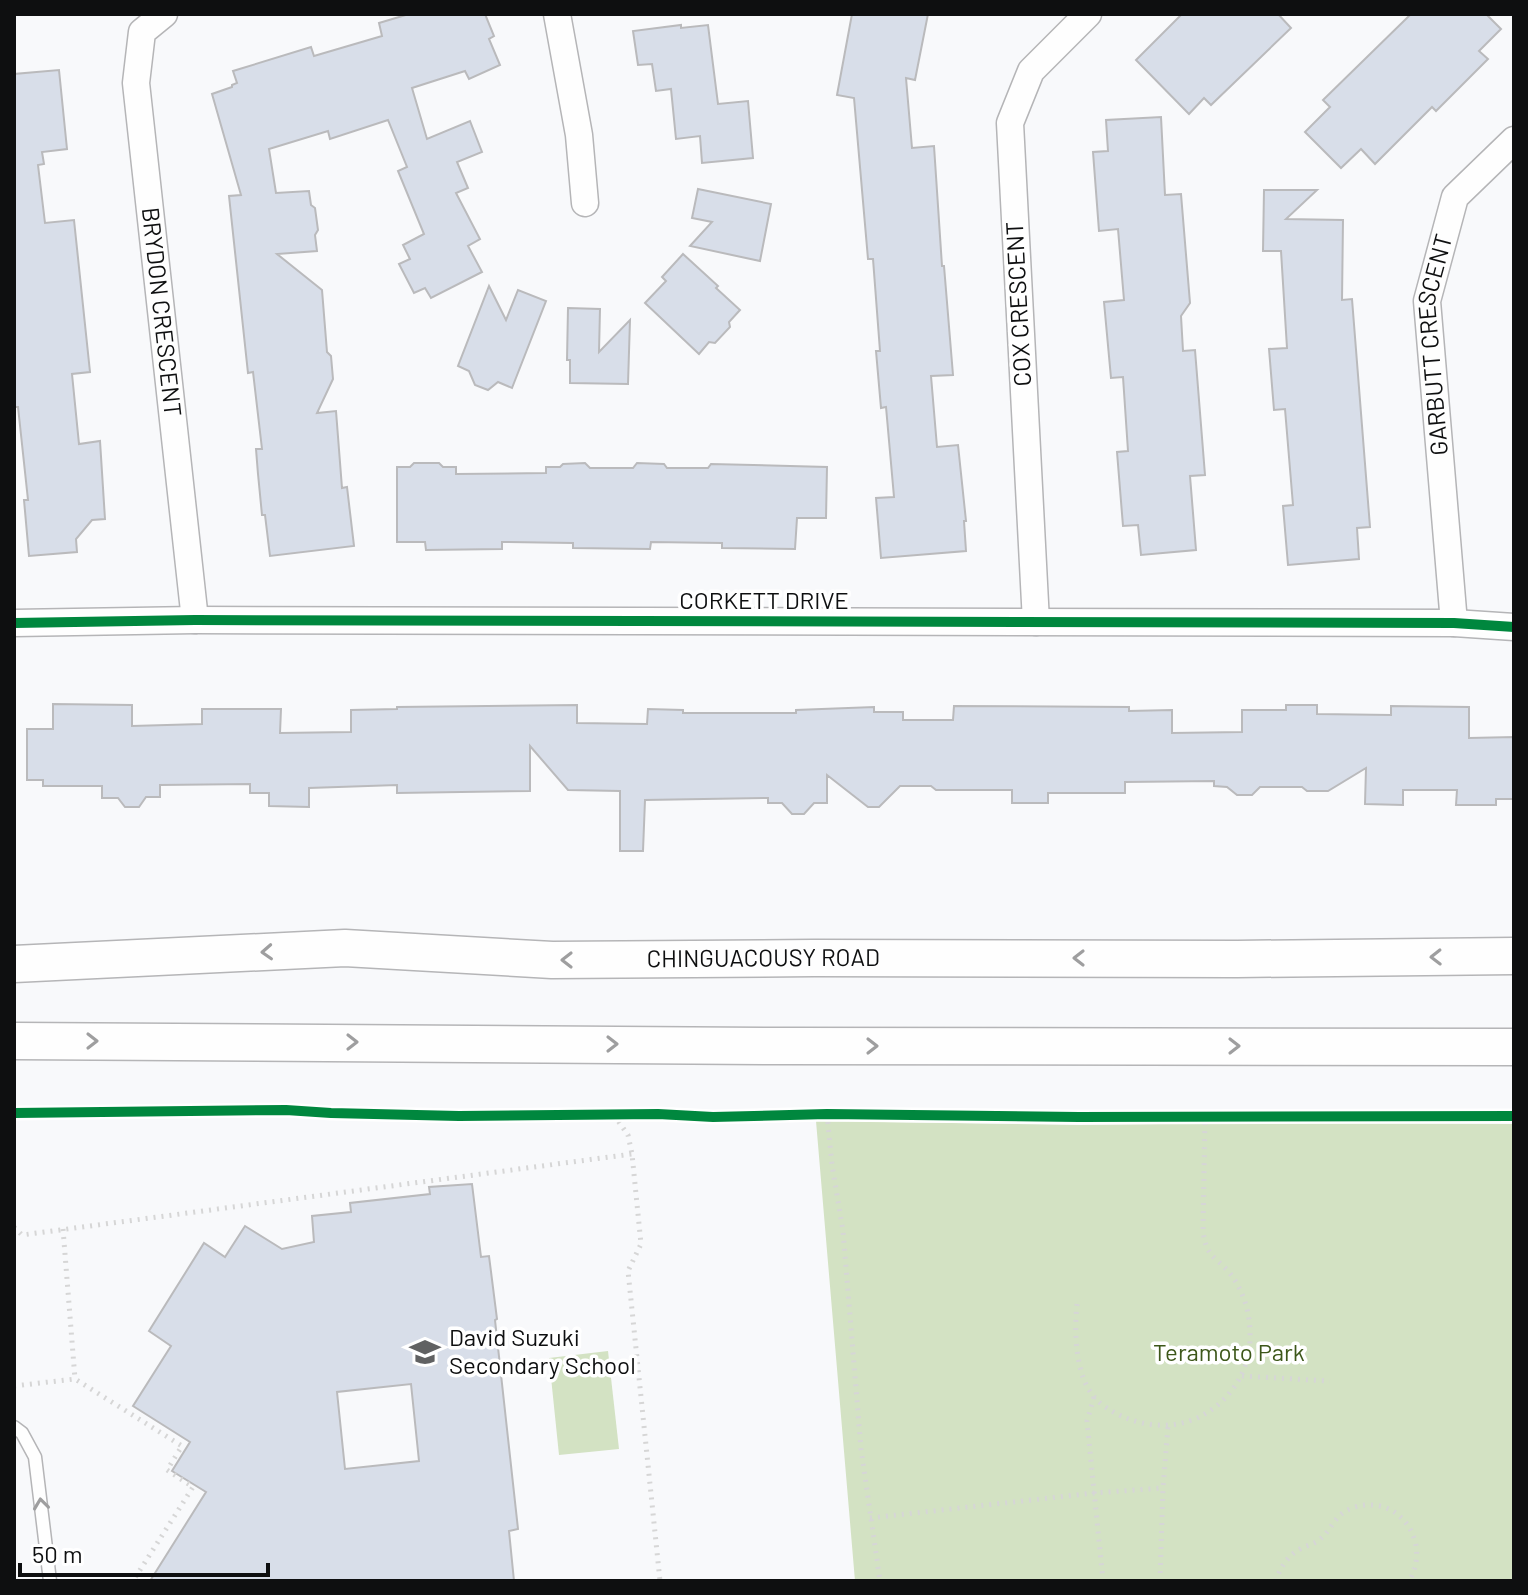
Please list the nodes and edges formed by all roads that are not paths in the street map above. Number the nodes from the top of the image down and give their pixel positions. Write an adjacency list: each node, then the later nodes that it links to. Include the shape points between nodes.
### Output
1 (164, 14): 6 (street, BRYDON CRESCENT, via 142,32 136,83)
2 (557, 14): 5 (street, via 579,135)
3 (1088, 14): 7 (street, COX CRESCENT, via 1031,71 1010,123)
4 (1514, 140): 9 (street, GARBUTT CRESCENT, via 1455,197 1427,301)
5 (585, 203)
6 (195, 620): 7 (street, CORKETT DRIVE); 8 (street, CORKETT DRIVE)
7 (1036, 622): 9 (street, CORKETT DRIVE)
8 (14, 623)
9 (1454, 623): 10 (street, CORKETT DRIVE)
10 (1514, 627)
11 (1514, 956): 12 (main road, CHINGUACOUSY ROAD, one-way to 12, via 552,960 345,948)
12 (14, 964)
13 (14, 1041): 14 (main road, one-way to 14)
14 (1514, 1047)
15 (14, 1427): 16 (lane, one-way to 15, via 35,1457)
16 (50, 1581)

